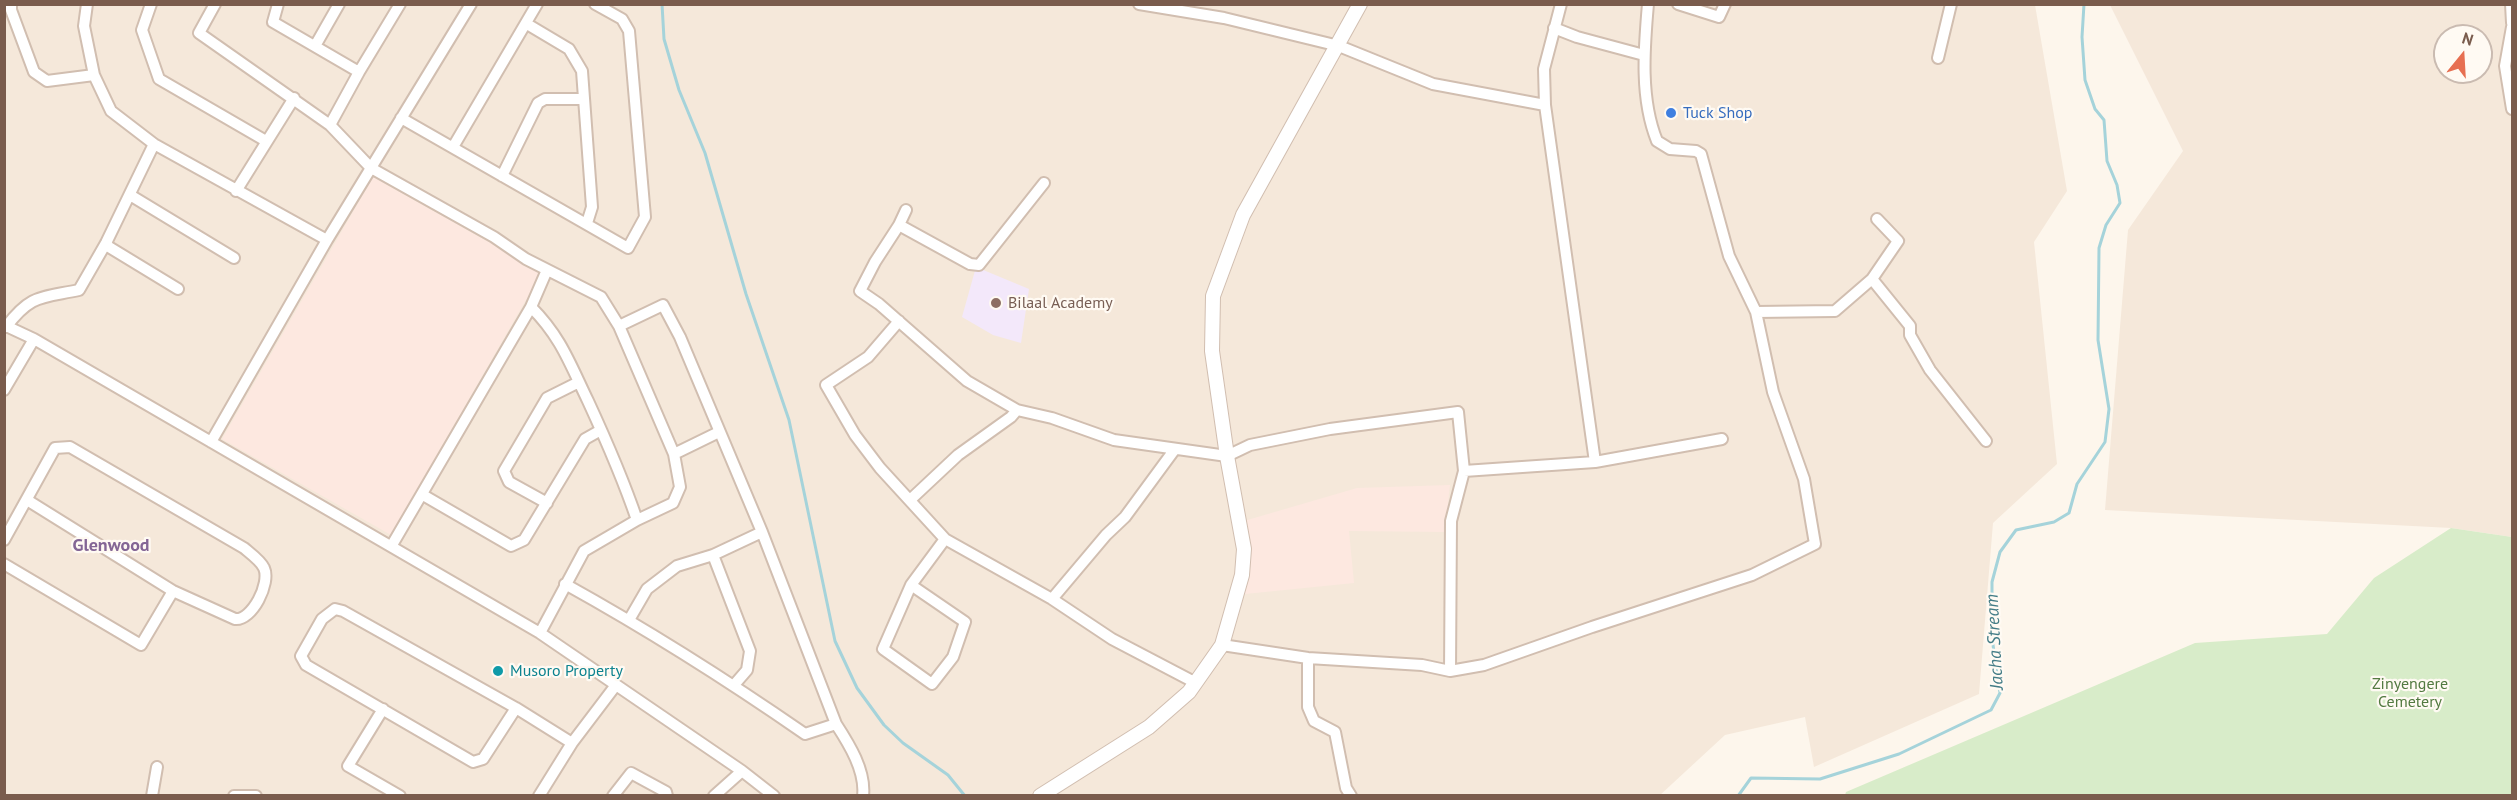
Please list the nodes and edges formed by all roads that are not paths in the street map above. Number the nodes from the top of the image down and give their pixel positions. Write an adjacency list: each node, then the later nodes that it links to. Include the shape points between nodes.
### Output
1 (11, 4): 29 (street, via 34,72 47,81)
2 (87, 4): 29 (street, via 84,26)
3 (151, 4): 36 (street, via 142,30 159,79)
4 (215, 4): 30 (street, via 199,33)
5 (278, 4): 24 (street, via 273,22)
6 (339, 4): 24 (street)
7 (400, 4): 28 (street)
8 (471, 4): 34 (street)
9 (537, 4): 21 (street)
10 (595, 4): 46 (street, via 622,19 629,31 645,217 628,248)
11 (1139, 4): 20 (street)
12 (1225, 4): 20 (street)
13 (1360, 4): 25 (street)
14 (1561, 4): 23 (street)
15 (1648, 4): 26 (street)
16 (1678, 4): 17 (street, via 1719,17)
17 (1725, 4)
18 (1951, 4): 27 (street)
19 (2511, 4): 22 (street)
20 (1224, 18): 25 (street)
21 (526, 24): 31 (street, via 569,49 582,71); 38 (street)
22 (2512, 25): 33 (street, via 2505,66)
23 (1554, 28): 26 (street); 32 (street, via 1544,69)
24 (315, 46): 28 (street)
25 (1339, 46): 32 (street, via 1433,84); 70 (street, via 1244,215 1213,296 1212,351)
26 (1644, 55): 55 (street, via 1650,123 1657,141 1670,149 1701,154 1729,256)
27 (1938, 58)
28 (359, 72): 35 (street)
29 (94, 75): 37 (street, via 111,111)
30 (294, 98): 35 (street); 36 (street)
31 (583, 99): 40 (street, via 545,99 538,103); 46 (street, via 592,207)
32 (1545, 105): 71 (street)
33 (2512, 109)
34 (401, 118): 38 (street); 39 (street)
35 (330, 125): 39 (street)
36 (266, 141): 42 (street)
37 (154, 144): 42 (street); 43 (street)
38 (453, 147): 40 (street)
39 (371, 168): 48 (street); 51 (street)
40 (502, 176): 46 (street)
41 (1044, 183): 47 (street, via 979,265 970,264)
42 (236, 191): 48 (street)
43 (130, 195): 49 (street); 50 (street)
44 (906, 210): 47 (street)
45 (1878, 219): 52 (street, via 1898,241)
46 (587, 223)
47 (899, 225): 56 (street, via 860,291)
48 (327, 240): 67 (street)
49 (106, 243): 53 (street); 57 (street, via 79,290 31,300)
50 (234, 258)
51 (547, 270): 54 (street); 58 (street, via 601,297)
52 (1872, 279): 55 (street, via 1835,311); 66 (street, via 1911,326 1910,335 1930,370)
53 (177, 289)
54 (531, 308): 60 (street, via 564,347); 73 (street)
55 (1756, 312): 92 (street, via 1773,392 1804,479 1815,544 1752,575 1484,665)
56 (899, 321): 62 (street, via 967,381); 75 (street, via 868,357 826,385 855,435)
57 (5, 326): 59 (street)
58 (619, 326): 64 (street, via 663,305); 69 (street)
59 (34, 339): 61 (street); 67 (street)
60 (579, 382): 63 (street); 76 (street, via 547,398 504,471 509,482)
61 (4, 390)
62 (1017, 410): 68 (street, via 1114,440); 75 (street, via 958,455)
63 (601, 430): 76 (street, via 585,439); 77 (street)
64 (719, 432): 69 (street); 78 (street)
65 (1722, 439): 71 (street)
66 (1986, 441)
67 (211, 442): 81 (street)
68 (1175, 449): 70 (street); 87 (street, via 1125,517)
69 (674, 454): 77 (street, via 680,487 673,503)
70 (1227, 456): 72 (street, via 1250,445 1330,429 1458,412); 90 (street, via 1244,549 1242,575)
71 (1595, 462): 72 (street)
72 (1464, 471): 92 (street, via 1451,521)
73 (423, 495): 76 (street, via 511,546 524,540); 81 (street)
74 (27, 500): 80 (street); 86 (street); 86 (street, via 55,448 70,447 244,548 264,567 266,580 251,613 242,620)
75 (910, 500): 79 (street)
76 (547, 503)
77 (637, 520): 84 (street, via 584,551)
78 (762, 532): 82 (street); 98 (street)
79 (945, 539): 85 (street); 87 (street)
80 (4, 540)
81 (392, 545): 89 (street)
82 (713, 555): 88 (street, via 677,566 647,589); 95 (street, via 750,651 747,670)
83 (4, 564): 86 (street, via 141,645)
84 (565, 584): 88 (street); 89 (street)
85 (911, 585): 85 (street, via 883,649 932,684 953,657 965,622)
86 (173, 591)
87 (1052, 599): 93 (street, via 1112,639)
88 (629, 620): 95 (street)
89 (540, 633): 94 (street)
90 (1222, 645): 91 (street); 93 (street)
91 (1308, 658): 92 (street, via 1422,665); 113 (street, via 1308,708 1314,721 1335,732)
92 (1450, 671)
93 (1196, 683): 112 (street, via 1149,727)
94 (616, 685): 99 (street); 101 (street)
95 (734, 686): 98 (street, via 805,734)
96 (516, 708): 97 (street, via 483,759 473,762); 97 (street, via 335,609 322,619 301,656 306,665); 99 (street)
97 (383, 709): 105 (street, via 348,765)
98 (836, 724): 111 (street, via 852,749)
99 (572, 743): 106 (street)
100 (157, 767): 102 (street)
101 (742, 771): 109 (street); 110 (street)
102 (153, 795)
103 (234, 795): 104 (street)
104 (256, 795)
105 (400, 795)
106 (539, 795)
107 (613, 795): 108 (street, via 631,773)
108 (667, 795)
109 (714, 795)
110 (774, 795)
111 (863, 795)
112 (1040, 795)
113 (1351, 795)

